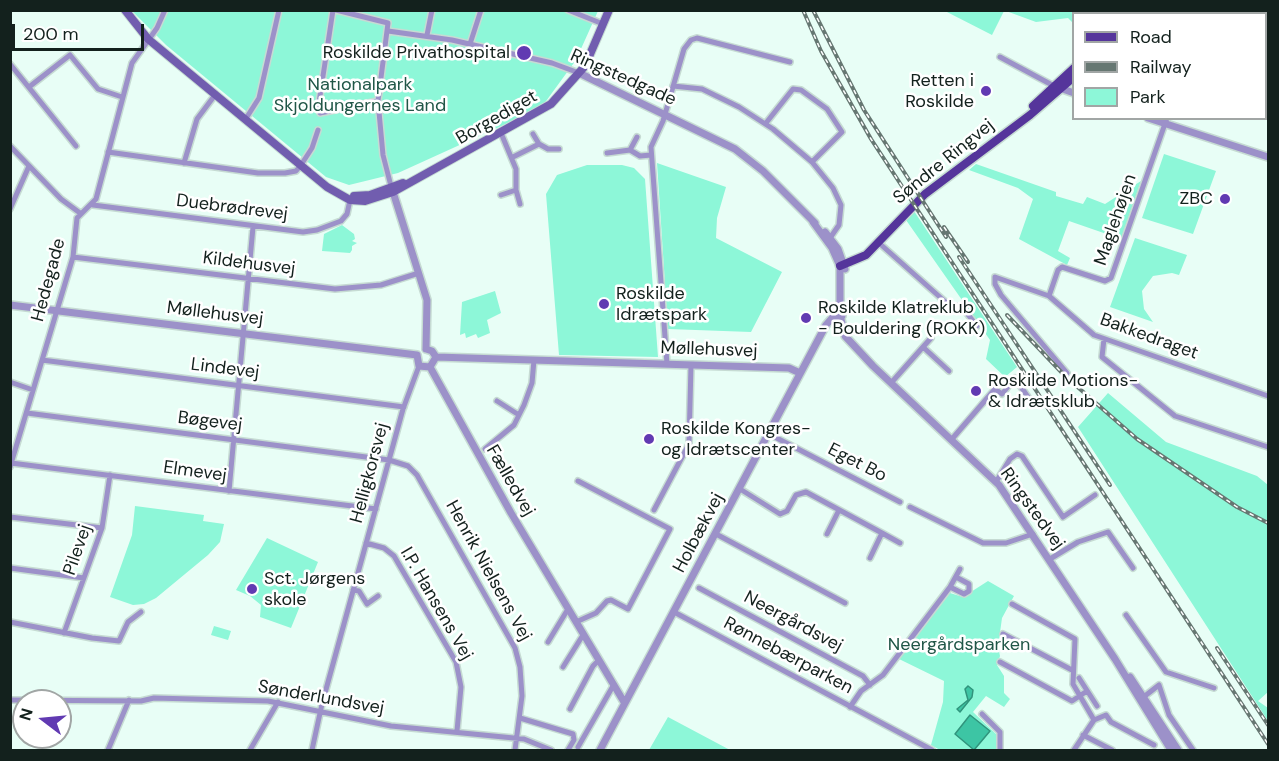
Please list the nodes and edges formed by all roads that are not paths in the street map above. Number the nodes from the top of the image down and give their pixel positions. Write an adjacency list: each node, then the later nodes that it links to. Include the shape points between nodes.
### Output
1 (125, 10): 12 (main road)
2 (165, 10): 12 (street)
3 (279, 10): 28 (street, via 259,98)
4 (334, 10): 10 (street, via 387,21); 26 (street, via 328,29 320,113)
5 (432, 10): 11 (street)
6 (481, 10): 13 (street)
7 (568, 10): 9 (street)
8 (609, 10): 9 (main road, Borgediget)
9 (603, 24): 18 (main road, Borgediget)
10 (388, 31): 11 (street, Ringstedgade); 26 (street)
11 (426, 35): 13 (street, Ringstedgade)
12 (148, 39): 24 (main road); 25 (street, via 134,59)
13 (470, 44): 18 (street, Ringstedgade)
14 (1000, 57): 22 (street)
15 (790, 62): 20 (street, via 694,38 686,44)
16 (10, 64): 21 (street)
17 (1072, 70): 22 (main road, Søndre Ringvej)
18 (579, 73): 27 (street, Ringstedgade); 32 (main road, Borgediget, via 551,104)
19 (1072, 78): 22 (main road, Søndre Ringvej)
20 (673, 86): 27 (street); 30 (street, via 702,89)
21 (29, 87): 25 (street, via 70,56 98,89); 36 (street)
22 (1058, 88): 23 (street); 61 (main road, Søndre Ringvej, via 925,194)
23 (1072, 92)
24 (215, 94): 28 (main road); 46 (street, via 191,133)
25 (122, 97): 40 (street)
26 (378, 101): 49 (street, via 383,155)
27 (664, 113): 42 (street); 58 (street, Ringstedgade, via 749,159)
28 (246, 120): 47 (main road)
29 (1166, 121): 44 (street); 66 (street, Maglehøjen, via 1111,278 1105,281 1062,267)
30 (766, 123): 45 (street); 45 (street, via 793,89 801,90 827,109 842,132)
31 (318, 130): 47 (street)
32 (501, 134): 43 (street); 49 (main road, Borgediget)
33 (534, 134): 35 (street)
34 (637, 137): 39 (street)
35 (539, 144): 38 (street); 43 (street)
36 (76, 146)
37 (11, 149): 48 (street)
38 (559, 149)
39 (630, 150): 41 (street); 42 (street, via 640,156)
40 (108, 152): 46 (street); 55 (street)
41 (607, 153)
42 (651, 155): 80 (street)
43 (513, 157): 50 (street)
44 (1269, 157)
45 (812, 162): 60 (street, via 841,205 839,225)
46 (184, 163): 47 (street, via 272,174 296,171)
47 (301, 165): 51 (main road)
48 (29, 166): 56 (street); 57 (street)
49 (392, 190): 51 (main road, via 360,196); 53 (main road, via 375,200); 64 (street)
50 (516, 190): 52 (street); 54 (street)
51 (338, 193): 53 (main road)
52 (501, 195)
53 (350, 200): 59 (street, Duebrødrevej, via 345,218 317,230)
54 (520, 204)
55 (93, 205): 57 (street); 59 (street, Duebrødrevej)
56 (10, 209)
57 (80, 213): 62 (street, Hedegade)
58 (813, 222): 60 (street, Ringstedgade); 63 (street, Ringstedgade)
59 (253, 227): 65 (street)
60 (830, 238): 63 (street, Ringstedgade, via 838,249)
61 (879, 243): 63 (main road, Søndre Ringvej, via 866,255); 70 (street, via 950,306 962,307)
62 (74, 257): 65 (street, Kildehusvej); 68 (street, Hedegade)
63 (842, 266): 69 (street, Ringstedvej)
64 (419, 273): 65 (street, Kildehusvej, via 381,285 335,290); 75 (street, via 428,312)
65 (248, 279): 71 (street)
66 (1048, 296): 73 (street, Bakkedraget, via 1086,330); 85 (street, Bakkedraget, via 995,277 1001,295)
67 (10, 305): 68 (street, Møllehusvej)
68 (57, 311): 71 (street, Møllehusvej); 78 (street, Hedegade)
69 (842, 318): 86 (street, Holbækvej, via 830,319); 88 (street, Ringstedvej, via 852,345)
70 (977, 326)
71 (243, 332): 76 (street, Møllehusvej); 89 (street)
72 (931, 338): 74 (street)
73 (1104, 339): 91 (street, Bakkedraget); 102 (street, via 1102,357 1175,416)
74 (923, 347): 84 (street); 88 (street)
75 (426, 348): 76 (street); 77 (street)
76 (417, 355): 82 (street)
77 (436, 357): 79 (street, Møllehusvej); 83 (street)
78 (42, 360): 89 (street, Lindevej); 90 (street, Hedegade)
79 (534, 360): 80 (street, Møllehusvej); 96 (street, via 532,383)
80 (667, 364): 81 (street, Møllehusvej)
81 (691, 365): 86 (street, Møllehusvej, via 789,368); 115 (street, via 689,444)
82 (420, 366): 83 (street); 94 (street, Helligkorsvej)
83 (430, 367): 138 (street, Fælledvej)
84 (949, 371)
85 (1067, 373)
86 (801, 374): 97 (street, Holbækvej)
87 (10, 382): 90 (street)
88 (891, 383): 98 (street, Ringstedvej)
89 (238, 385): 94 (street, Lindevej); 99 (street)
90 (33, 390): 95 (street, Hedegade)
91 (1269, 396)
92 (497, 401): 96 (street)
93 (1032, 403): 98 (street, via 1016,378 1002,394 995,389)
94 (404, 406): 104 (street, Helligkorsvej)
95 (27, 413): 99 (street, Bøgevej); 101 (street, Hedegade)
96 (519, 415): 103 (street, via 501,438)
97 (769, 434): 109 (street, Holbækvej); 112 (street, Eget Bo)
98 (952, 439): 108 (street, Ringstedvej)
99 (233, 440): 104 (street, Bøgevej); 110 (street)
100 (10, 441): 101 (street)
101 (17, 443): 105 (street, Hedegade)
102 (1269, 447)
103 (485, 449)
104 (389, 460): 114 (street, Helligkorsvej); 170 (street, Henrik Nielsens Vej, via 408,466 417,475 508,632 520,667)
105 (11, 465): 106 (street, Elmevej)
106 (110, 476): 110 (street, Elmevej); 118 (street, Pilevej)
107 (578, 481): 143 (street, via 670,529 628,609 607,601 596,613)
108 (996, 482): 111 (street, via 1017,454 1064,517); 122 (street, Ringstedvej)
109 (740, 489): 116 (street, via 780,514 787,511 796,495 806,492); 120 (street, Holbækvej)
110 (228, 491): 114 (street, Elmevej)
111 (1095, 495)
112 (900, 502)
113 (910, 507): 122 (street, via 983,543 1006,543)
114 (376, 509): 123 (street, Helligkorsvej)
115 (654, 510)
116 (839, 510): 119 (street); 121 (street)
117 (10, 517): 118 (street)
118 (102, 528): 131 (street, Pilevej)
119 (882, 533): 124 (street); 125 (street)
120 (716, 534): 136 (street); 140 (street, Holbækvej)
121 (827, 534)
122 (1033, 534): 126 (street, Ringstedvej)
123 (366, 543): 134 (street, Helligkorsvej); 172 (street, I.P. Hansens Vej, via 384,548 394,556 456,662 461,687)
124 (900, 543)
125 (870, 558)
126 (1050, 559): 128 (street, via 1078,542 1108,532); 160 (street, Ringstedvej)
127 (10, 568): 131 (street)
128 (1133, 568)
129 (960, 569): 130 (street)
130 (956, 577): 133 (street); 133 (street, via 969,584 969,591 964,594)
131 (84, 578): 144 (street, Pilevej)
132 (699, 588): 154 (street, Neergårdsvej, via 863,676)
133 (950, 588): 154 (street, via 883,675)
134 (353, 590): 135 (street, via 359,591 367,604); 168 (street, Helligkorsvej)
135 (378, 596)
136 (845, 603)
137 (1012, 604): 151 (street, via 1072,636 1077,645)
138 (568, 609): 143 (street, Fælledvej); 147 (street)
139 (141, 612): 144 (street, via 128,622 119,641)
140 (674, 612): 164 (street, Holbækvej); 166 (street, Rønnebærparken)
141 (1126, 615): 152 (street)
142 (10, 622): 144 (street)
143 (576, 622): 146 (street, Fælledvej)
144 (64, 633)
145 (1003, 634): 151 (street)
146 (583, 635): 148 (street, Fælledvej); 150 (street)
147 (548, 642)
148 (598, 661): 156 (street, Fælledvej); 167 (street)
149 (1000, 662): 159 (street, via 1072,701)
150 (563, 667)
151 (1072, 670): 159 (street, via 1073,684)
152 (1166, 672): 155 (street); 157 (street)
153 (1078, 678): 158 (street)
154 (870, 685): 166 (street)
155 (1159, 685): 160 (street); 190 (street, via 1169,715)
156 (613, 686): 164 (street, Fælledvej); 176 (street)
157 (1215, 688)
158 (1087, 691): 159 (street); 165 (street)
159 (1080, 696): 171 (street)
160 (1141, 699): 188 (street, Ringstedvej); 189 (street, Ringstedvej)
161 (10, 700): 162 (street, Sønderlundsvej)
162 (129, 700): 163 (street, Sønderlundsvej); 177 (street)
163 (278, 702): 168 (street, Sønderlundsvej); 178 (street)
164 (624, 702): 183 (street, Holbækvej)
165 (1097, 706)
166 (850, 707): 184 (street, Rønnebærparken)
167 (570, 709)
168 (320, 711): 172 (street, Sønderlundsvej, via 391,726); 179 (street, Helligkorsvej)
169 (982, 714): 185 (street, via 1000,732)
170 (520, 718): 174 (street, Henrik Nielsens Vej); 182 (street, via 573,734)
171 (1094, 720): 173 (street); 175 (street, via 1106,715 1111,722)
172 (457, 731): 174 (street, Sønderlundsvej)
173 (1083, 735): 186 (street); 187 (street)
174 (517, 738): 180 (street, Henrik Nielsens Vej); 181 (street, Sønderlundsvej)
175 (1154, 745)
176 (578, 747)
177 (108, 750)
178 (250, 750)
179 (312, 750)
180 (514, 750)
181 (551, 750)
182 (568, 750)
183 (600, 750)
184 (932, 750)
185 (1000, 750)
186 (1074, 750)
187 (1112, 750)
188 (1172, 750)
189 (1178, 750)
190 (1193, 750)

